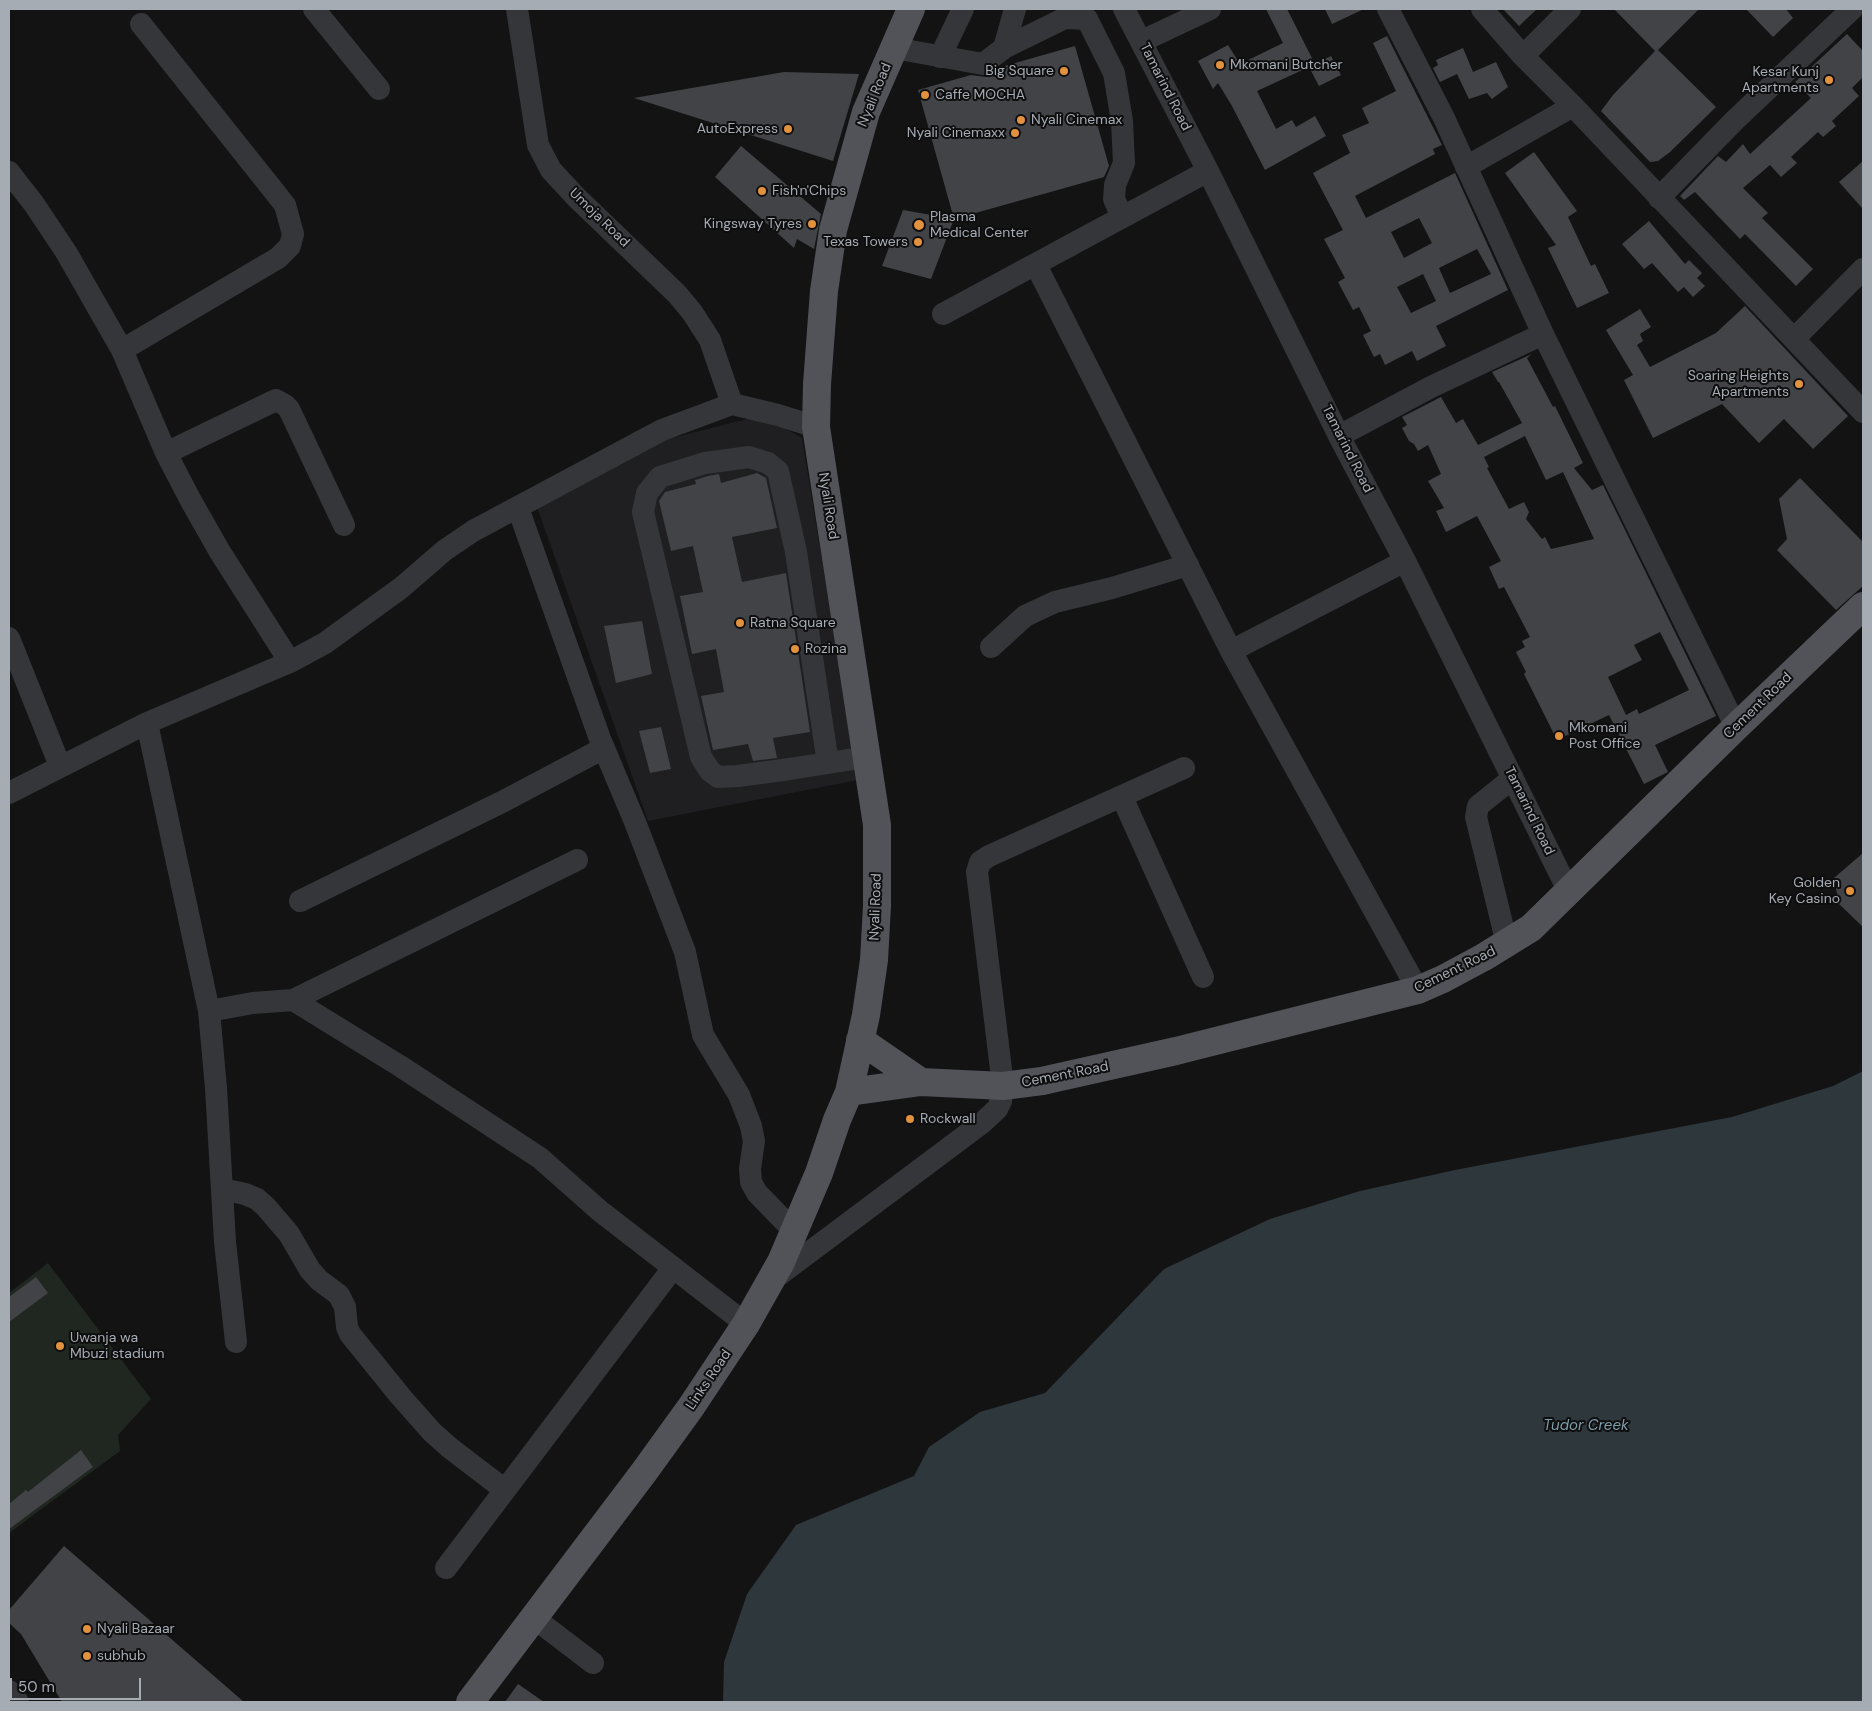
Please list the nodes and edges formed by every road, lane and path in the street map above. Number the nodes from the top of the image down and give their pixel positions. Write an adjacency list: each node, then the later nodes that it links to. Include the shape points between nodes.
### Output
1 (314, 9): 19 (street)
2 (516, 9): 32 (street, Umoja Road, via 538,145 551,170 692,312 710,340)
3 (911, 9): 15 (main road, Nyali Road)
4 (963, 9): 18 (street)
5 (1015, 9): 16 (street)
6 (1124, 9): 14 (street, Tamarind Road)
7 (1210, 9): 14 (street)
8 (1388, 9): 21 (street)
9 (1482, 9): 17 (street)
10 (1570, 9): 17 (street)
11 (1852, 9): 24 (street, via 1734,121)
12 (1087, 14): 16 (street, via 1065,18); 25 (street, via 1114,73 1122,121 1124,163 1115,184 1114,199)
13 (141, 24): 31 (street, via 285,205 293,234 290,246 278,258)
14 (1142, 41): 22 (street, Tamarind Road)
15 (894, 48): 18 (street); 34 (main road, Nyali Road, via 866,112 833,230 824,291)
16 (1004, 48): 18 (street, via 983,64)
17 (1523, 56): 20 (street)
18 (940, 57)
19 (379, 89)
20 (1573, 106): 21 (street); 24 (street)
21 (1466, 167): 29 (street)
22 (1208, 171): 25 (street); 35 (street, Tamarind Road)
23 (9, 172): 31 (street, via 66,252)
24 (1659, 198): 30 (street)
25 (1122, 217): 26 (street)
26 (1036, 265): 28 (street); 40 (street)
27 (1863, 269): 30 (street)
28 (943, 314)
29 (1543, 334): 35 (street, via 1431,387); 47 (street)
30 (1794, 339): 33 (street)
31 (122, 350): 36 (street)
32 (732, 404): 34 (street); 37 (street, via 662,430)
33 (1863, 412)
34 (816, 427): 49 (main road, Nyali Road)
35 (1339, 436): 39 (street, Tamarind Road)
36 (166, 453): 38 (street, via 276,400 289,409); 45 (street, via 220,552)
37 (518, 508): 45 (street, via 473,531 325,643); 48 (street)
38 (344, 524)
39 (1405, 561): 44 (street); 53 (street, Tamarind Road)
40 (1188, 565): 43 (street, via 1056,602 1025,616); 44 (street)
41 (1863, 606): 47 (main road, Cement Road)
42 (9, 638): 51 (street)
43 (991, 647)
44 (1231, 651): 61 (street)
45 (290, 662): 46 (street)
46 (148, 723): 51 (street); 63 (street)
47 (1736, 727): 57 (main road, Cement Road)
48 (604, 748): 58 (street); 69 (street, via 685,952 703,1035 739,1095 751,1126 754,1141 751,1182 757,1193)
49 (867, 757): 50 (street); 64 (main road, Nyali Road, via 877,825 877,906 874,960)
50 (828, 763): 50 (street, via 718,777 701,757 643,512 647,493 660,477 705,462 750,457 768,463 778,471 796,552)
51 (60, 766): 54 (street)
52 (1184, 768): 55 (street)
53 (1513, 778): 57 (street, Tamarind Road); 59 (street, via 1478,806 1476,817)
54 (9, 793)
55 (1122, 797): 60 (street); 66 (street, via 989,856 978,866)
56 (577, 860): 62 (street)
57 (1568, 890): 59 (main road, Cement Road, via 1531,928)
58 (300, 901)
59 (1507, 944): 61 (main road, Cement Road)
60 (1203, 976)
61 (1418, 990): 66 (main road, Cement Road, via 1042,1082)
62 (293, 1000): 63 (street); 70 (street, via 540,1158 600,1211)
63 (209, 1011): 68 (street)
64 (863, 1028): 65 (main road); 67 (main road, Links Road)
65 (921, 1082): 66 (main road, Cement Road); 67 (main road, Cement Road)
66 (1003, 1086): 71 (street, via 997,1109 982,1123)
67 (849, 1092): 69 (main road, Links Road)
68 (222, 1188): 73 (street); 74 (street, via 245,1194 266,1206 289,1234 318,1280 340,1295 350,1334 401,1397 432,1432)
69 (794, 1231): 71 (main road, Links Road)
70 (674, 1268): 72 (street); 74 (street)
71 (770, 1282): 72 (main road, Links Road)
72 (746, 1324): 76 (main road, Links Road, via 680,1422)
73 (236, 1342)
74 (505, 1490): 75 (street)
75 (446, 1568)
76 (534, 1618): 77 (street); 80 (main road, Links Road)
77 (592, 1663)
78 (9, 1691): 79 (street)
79 (18, 1702)
80 (470, 1702)

